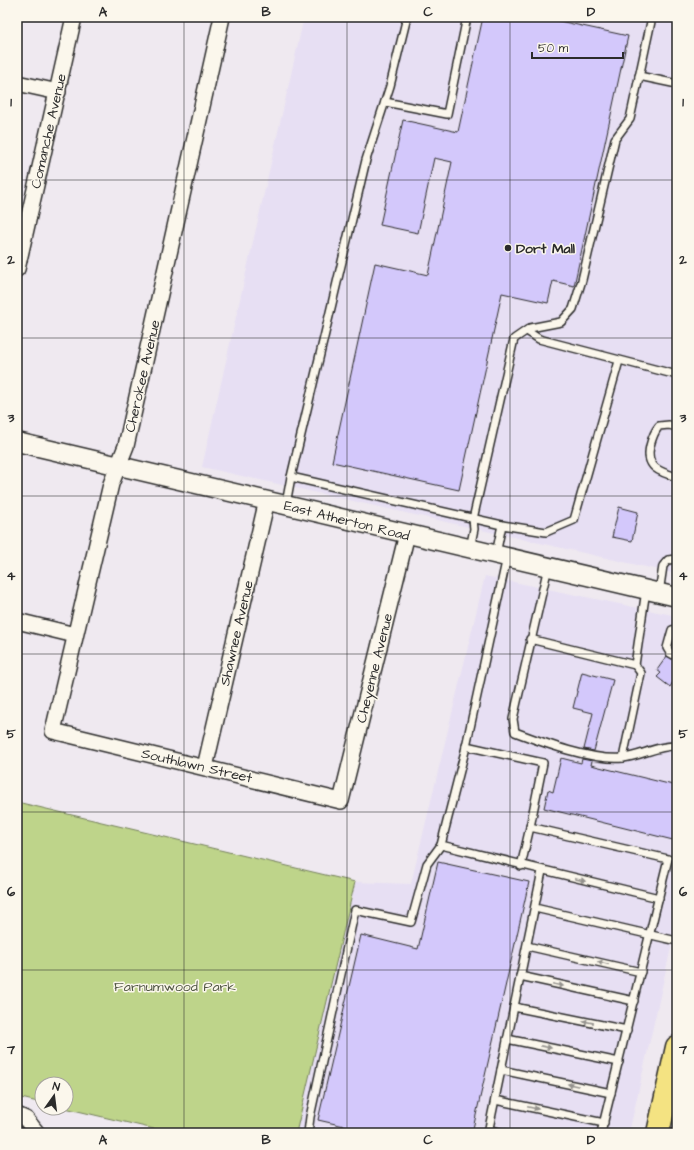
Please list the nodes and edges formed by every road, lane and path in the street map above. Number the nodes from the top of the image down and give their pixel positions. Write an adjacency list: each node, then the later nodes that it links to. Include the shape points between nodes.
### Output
1 (74, 17): 9 (street, Comanche Avenue)
2 (222, 17): 17 (street, Cherokee Avenue, via 126,446)
3 (407, 17): 10 (lane)
4 (467, 17): 10 (lane, via 447,114)
5 (652, 17): 6 (lane)
6 (639, 76): 8 (lane); 12 (lane, via 630,119 615,139 584,274 573,309 561,322)
7 (17, 83): 9 (street)
8 (677, 84)
9 (58, 92): 11 (street, Comanche Avenue)
10 (385, 102): 18 (lane, via 366,160)
11 (17, 269)
12 (526, 330): 13 (lane, via 539,339); 22 (lane, via 514,338 509,355)
13 (619, 360): 14 (lane); 23 (lane, via 574,520 546,532)
14 (677, 374)
15 (677, 427): 19 (lane, via 659,426 654,432 648,454 652,464 661,472)
16 (17, 442): 17 (street, East Atherton Road)
17 (119, 467): 20 (street, East Atherton Road); 33 (street, Cherokee Avenue, via 111,484)
18 (291, 477): 21 (lane); 22 (lane)
19 (677, 477)
20 (267, 500): 21 (street, East Atherton Road); 41 (street, Shawnee Avenue)
21 (286, 506): 24 (street, East Atherton Road)
22 (473, 519): 23 (lane); 25 (lane, via 474,529)
23 (502, 525): 26 (lane)
24 (407, 534): 25 (street, East Atherton Road); 42 (street, Cheyenne Avenue)
25 (470, 548): 26 (street, East Atherton Road)
26 (502, 556): 28 (street, East Atherton Road); 38 (lane)
27 (677, 559): 29 (lane, via 668,560 663,566)
28 (548, 567): 29 (street, East Atherton Road); 34 (lane)
29 (652, 592): 30 (street, East Atherton Road); 36 (lane)
30 (677, 597)
31 (17, 621): 33 (street)
32 (677, 629): 35 (lane, via 672,630 667,648 670,653)
33 (75, 635): 37 (street, Cherokee Avenue)
34 (530, 639): 36 (lane); 40 (lane, via 513,719 515,732 589,755)
35 (677, 656)
36 (635, 665): 40 (lane, via 640,673)
37 (53, 731): 41 (street, Southlawn Street)
38 (466, 746): 43 (lane, via 543,763); 44 (lane)
39 (677, 746): 40 (lane)
40 (623, 758)
41 (204, 767): 42 (street, Southlawn Street)
42 (341, 801)
43 (530, 827): 45 (lane); 47 (lane, via 668,859)
44 (441, 845): 45 (lane); 67 (lane, via 427,864 411,922 355,910)
45 (521, 866): 46 (lane)
46 (542, 871): 47 (lane, one-way to 47); 48 (lane)
47 (659, 898): 49 (lane)
48 (535, 908): 49 (lane); 51 (lane)
49 (650, 935): 50 (lane); 52 (lane)
50 (677, 941)
51 (527, 946): 52 (lane, one-way to 51); 53 (lane)
52 (641, 972): 54 (lane)
53 (520, 976): 54 (lane, one-way to 54); 55 (lane)
54 (634, 1001): 56 (lane)
55 (514, 1007): 56 (lane, one-way to 55); 57 (lane)
56 (627, 1030): 59 (lane)
57 (508, 1039): 59 (lane, one-way to 59); 60 (lane)
58 (676, 1059): 70 (main road)
59 (619, 1062): 61 (lane)
60 (501, 1070): 61 (lane, one-way to 60); 62 (lane)
61 (611, 1093): 64 (lane)
62 (495, 1100): 64 (lane, one-way to 64); 65 (lane)
63 (17, 1115): 66 (street, via 26,1120)
64 (604, 1123): 69 (lane)
65 (488, 1131): 68 (lane)
66 (37, 1133)
67 (308, 1133)
68 (504, 1133)
69 (601, 1133)
70 (658, 1133)

